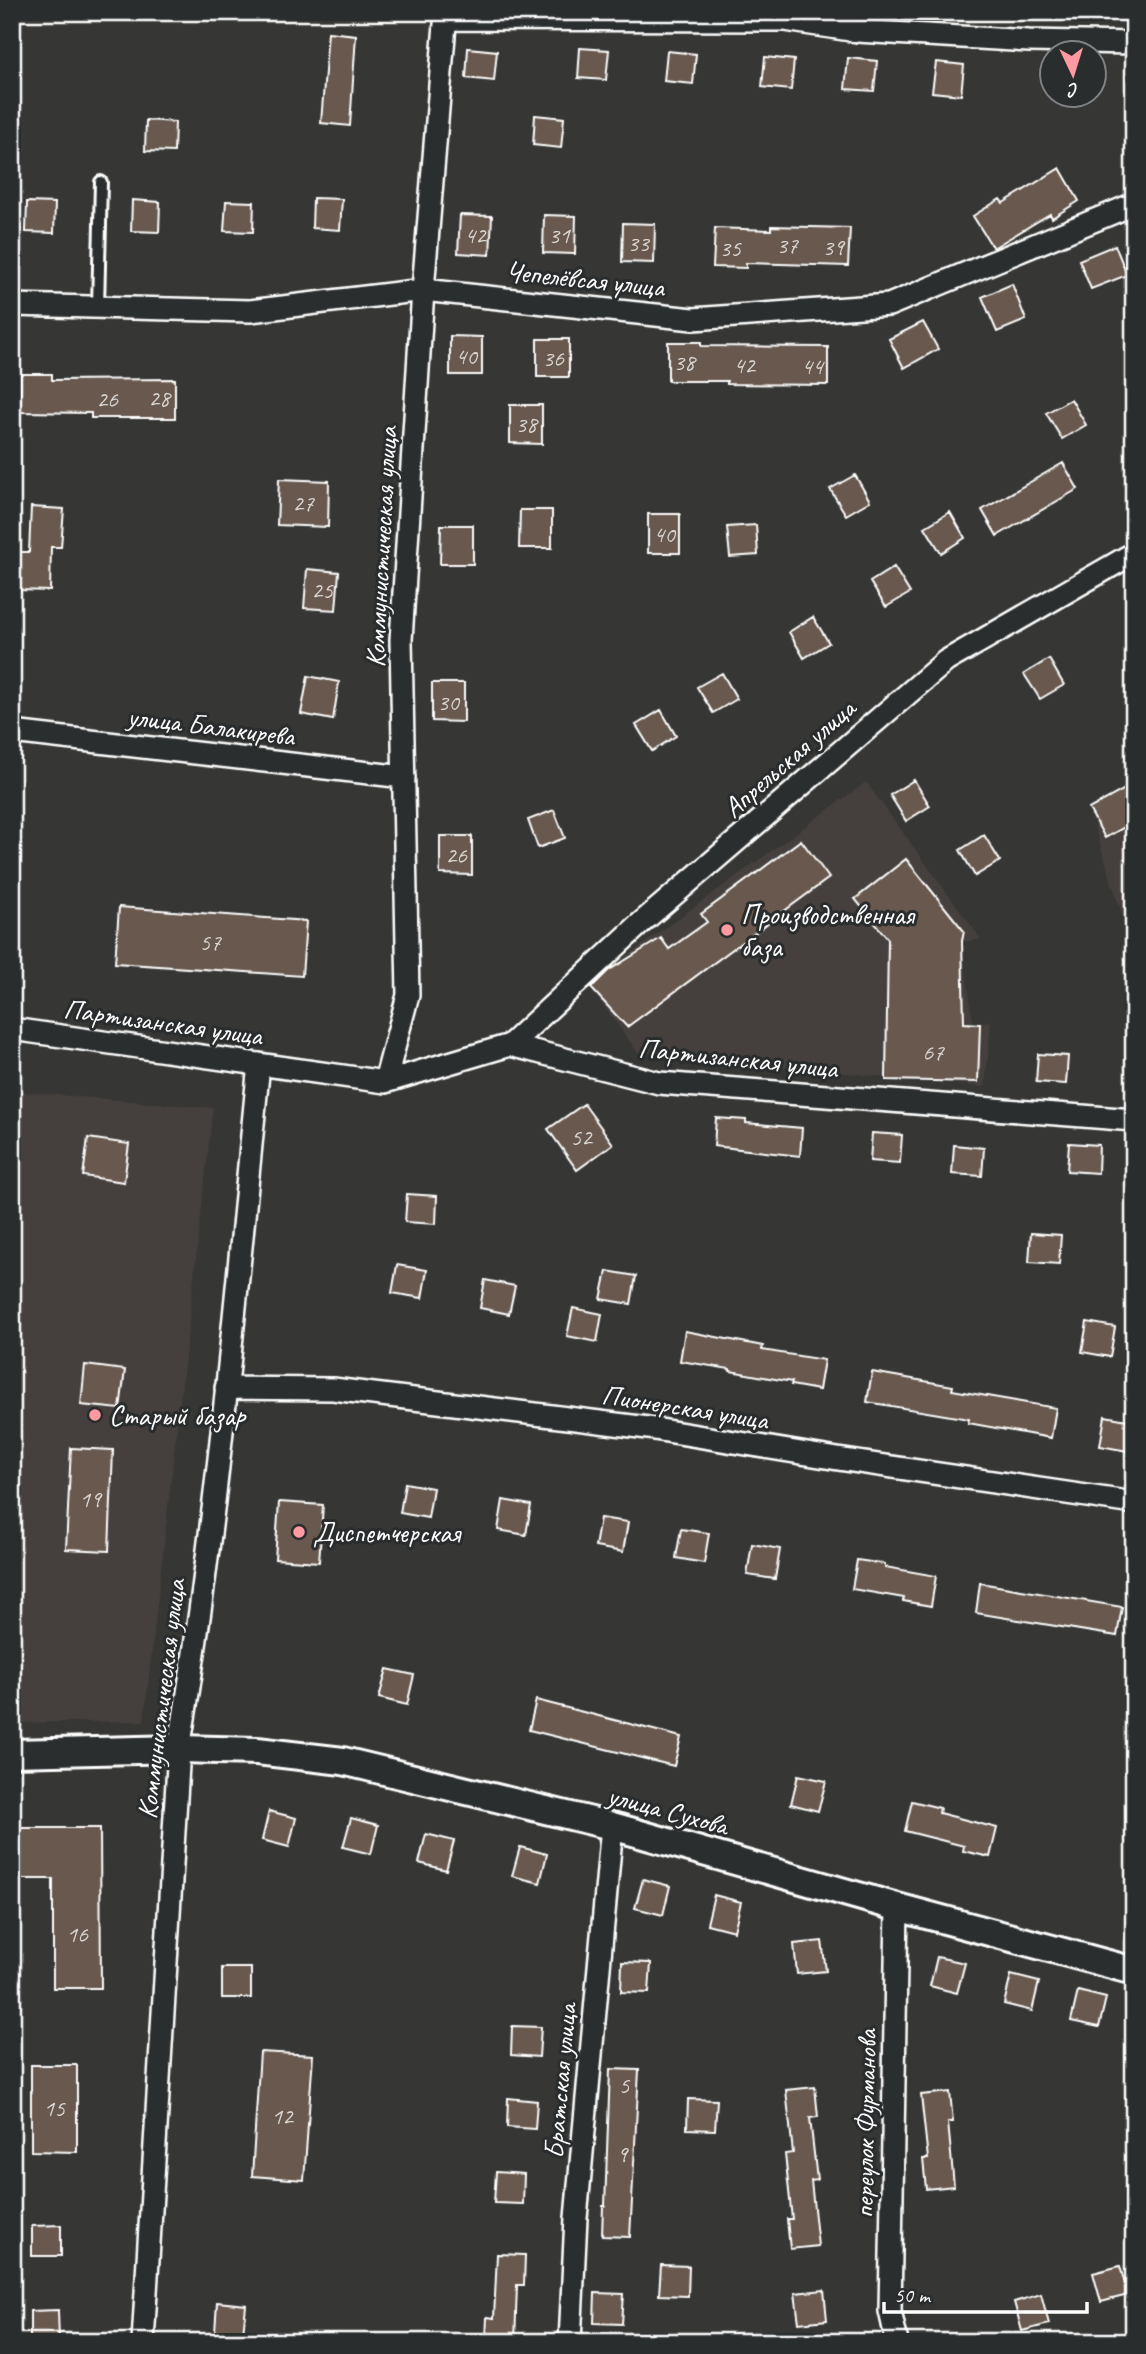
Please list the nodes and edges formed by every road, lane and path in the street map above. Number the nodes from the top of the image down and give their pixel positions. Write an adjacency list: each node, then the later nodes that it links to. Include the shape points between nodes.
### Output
1 (446, 16): 2 (street, via 785,20 856,32); 5 (street, Коммунистическая улица)
2 (1134, 43)
3 (101, 182): 7 (lane)
4 (1134, 204): 5 (street, Чепелёвсая улица, via 889,305 693,319)
5 (423, 290): 7 (street, Чепелёвсая улица, via 250,311); 10 (street, Коммунистическая улица, via 401,640)
6 (12, 305): 7 (street, Чепелёвсая улица)
7 (98, 307)
8 (1134, 553): 12 (street, Апрельская улица, via 946,660 640,923)
9 (12, 732): 10 (street, улица Балакирева)
10 (404, 777): 14 (street, Коммунистическая улица, via 408,995)
11 (12, 1029): 13 (street, Партизанская улица)
12 (510, 1045): 14 (street, Партизанская улица); 15 (street, Партизанская улица, via 659,1083)
13 (259, 1064): 14 (street, Партизанская улица); 16 (street, Коммунистическая улица)
14 (385, 1082)
15 (1134, 1120)
16 (226, 1388): 17 (street, Пионерская улица, via 333,1389 593,1421); 18 (street, Коммунистическая улица)
17 (1134, 1503)
18 (179, 1749): 19 (street, улица Сухова); 20 (street, улица Сухова, via 257,1751 343,1761); 23 (street, Коммунистическая улица)
19 (12, 1753)
20 (612, 1826): 21 (street, улица Сухова); 24 (street, Братская улица, via 576,2218)
21 (897, 1907): 22 (street, улица Сухова); 25 (street, переулок Фурманова, via 890,2311)
22 (1134, 1970)
23 (143, 2342)
24 (570, 2342)
25 (897, 2342)

